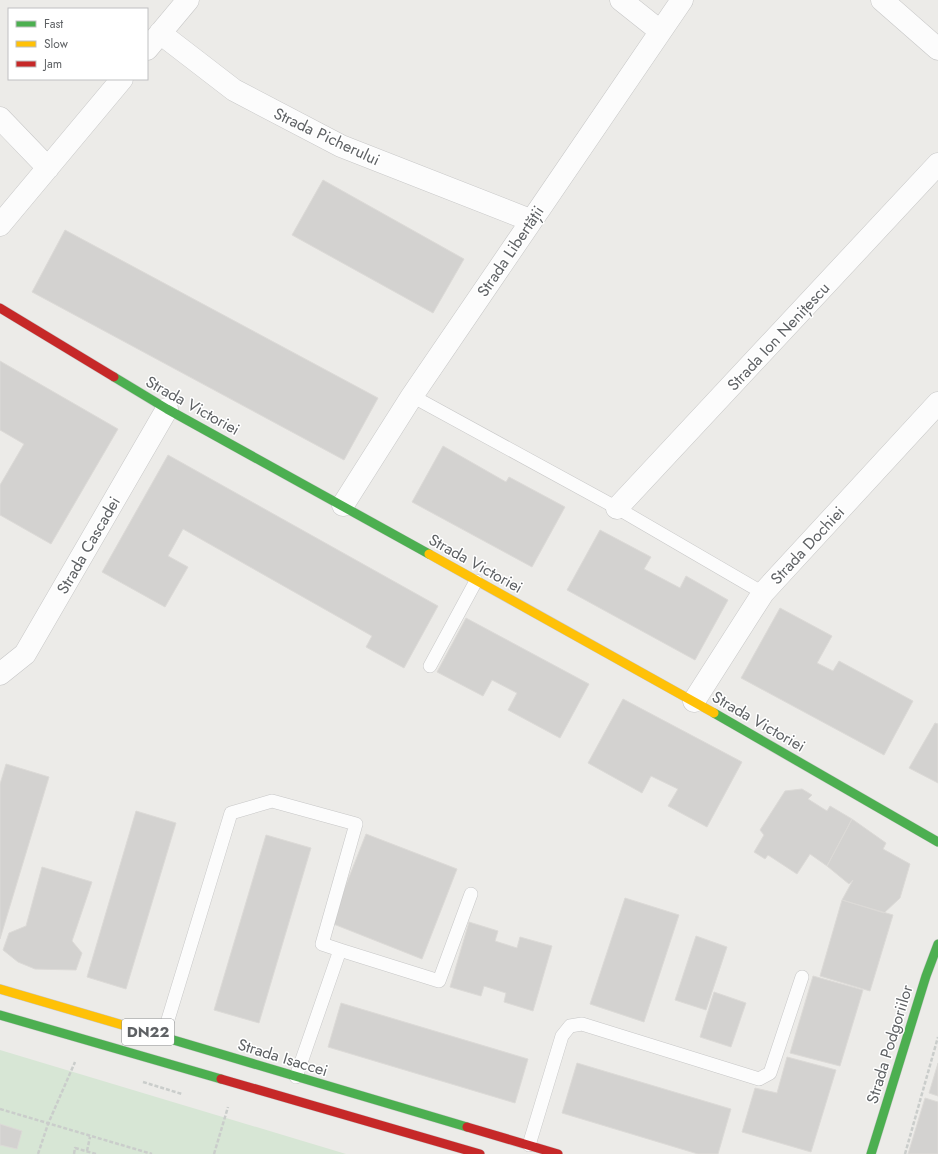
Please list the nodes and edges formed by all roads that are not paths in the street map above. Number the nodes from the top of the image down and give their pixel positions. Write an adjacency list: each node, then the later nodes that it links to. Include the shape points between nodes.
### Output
1 (188, 0): 6 (street)
2 (621, 0): 5 (street)
3 (682, 0): 5 (street, Strada Libertății)
4 (882, 0): 7 (street)
5 (660, 31): 12 (street, Strada Libertății)
6 (153, 41): 12 (street, Strada Picherului, via 234,90 341,146)
7 (938, 49)
8 (121, 80): 11 (street)
9 (0, 118): 11 (street)
10 (938, 164): 19 (street, Strada Ion Nenițescu)
11 (48, 168): 13 (street)
12 (530, 220): 15 (street, Strada Libertății)
13 (0, 225)
14 (0, 308): 17 (street, Strada Victoriei)
15 (412, 396): 18 (street, Strada Libertății); 19 (lane)
16 (938, 404): 21 (street, Strada Dochiei)
17 (166, 409): 18 (street, Strada Victoriei); 23 (street, Strada Cascadei, via 25,654)
18 (343, 506): 20 (street, Strada Victoriei)
19 (618, 508): 21 (lane)
20 (476, 581): 22 (lane); 24 (street, Strada Victoriei)
21 (763, 593): 24 (street, Strada Dochiei)
22 (430, 666)
23 (0, 674)
24 (694, 701): 25 (street, Strada Victoriei)
25 (938, 842)
26 (471, 894): 28 (lane, via 439,982)
27 (938, 944): 37 (street, Strada Podgoriilor)
28 (340, 950): 32 (lane, via 322,944 356,824 272,801 231,813); 33 (lane)
29 (802, 977): 34 (lane, via 770,1073 759,1079 582,1024 570,1026 562,1036)
30 (0, 989): 32 (street, Strada Isaccei / DN22)
31 (0, 1015): 35 (street, DN22)
32 (163, 1036): 33 (street, Strada Isaccei / DN22)
33 (296, 1077): 34 (street, Strada Isaccei / DN22)
34 (529, 1145): 36 (street, Strada Isaccei / DN22)
35 (480, 1154)
36 (558, 1154)
37 (871, 1154)

